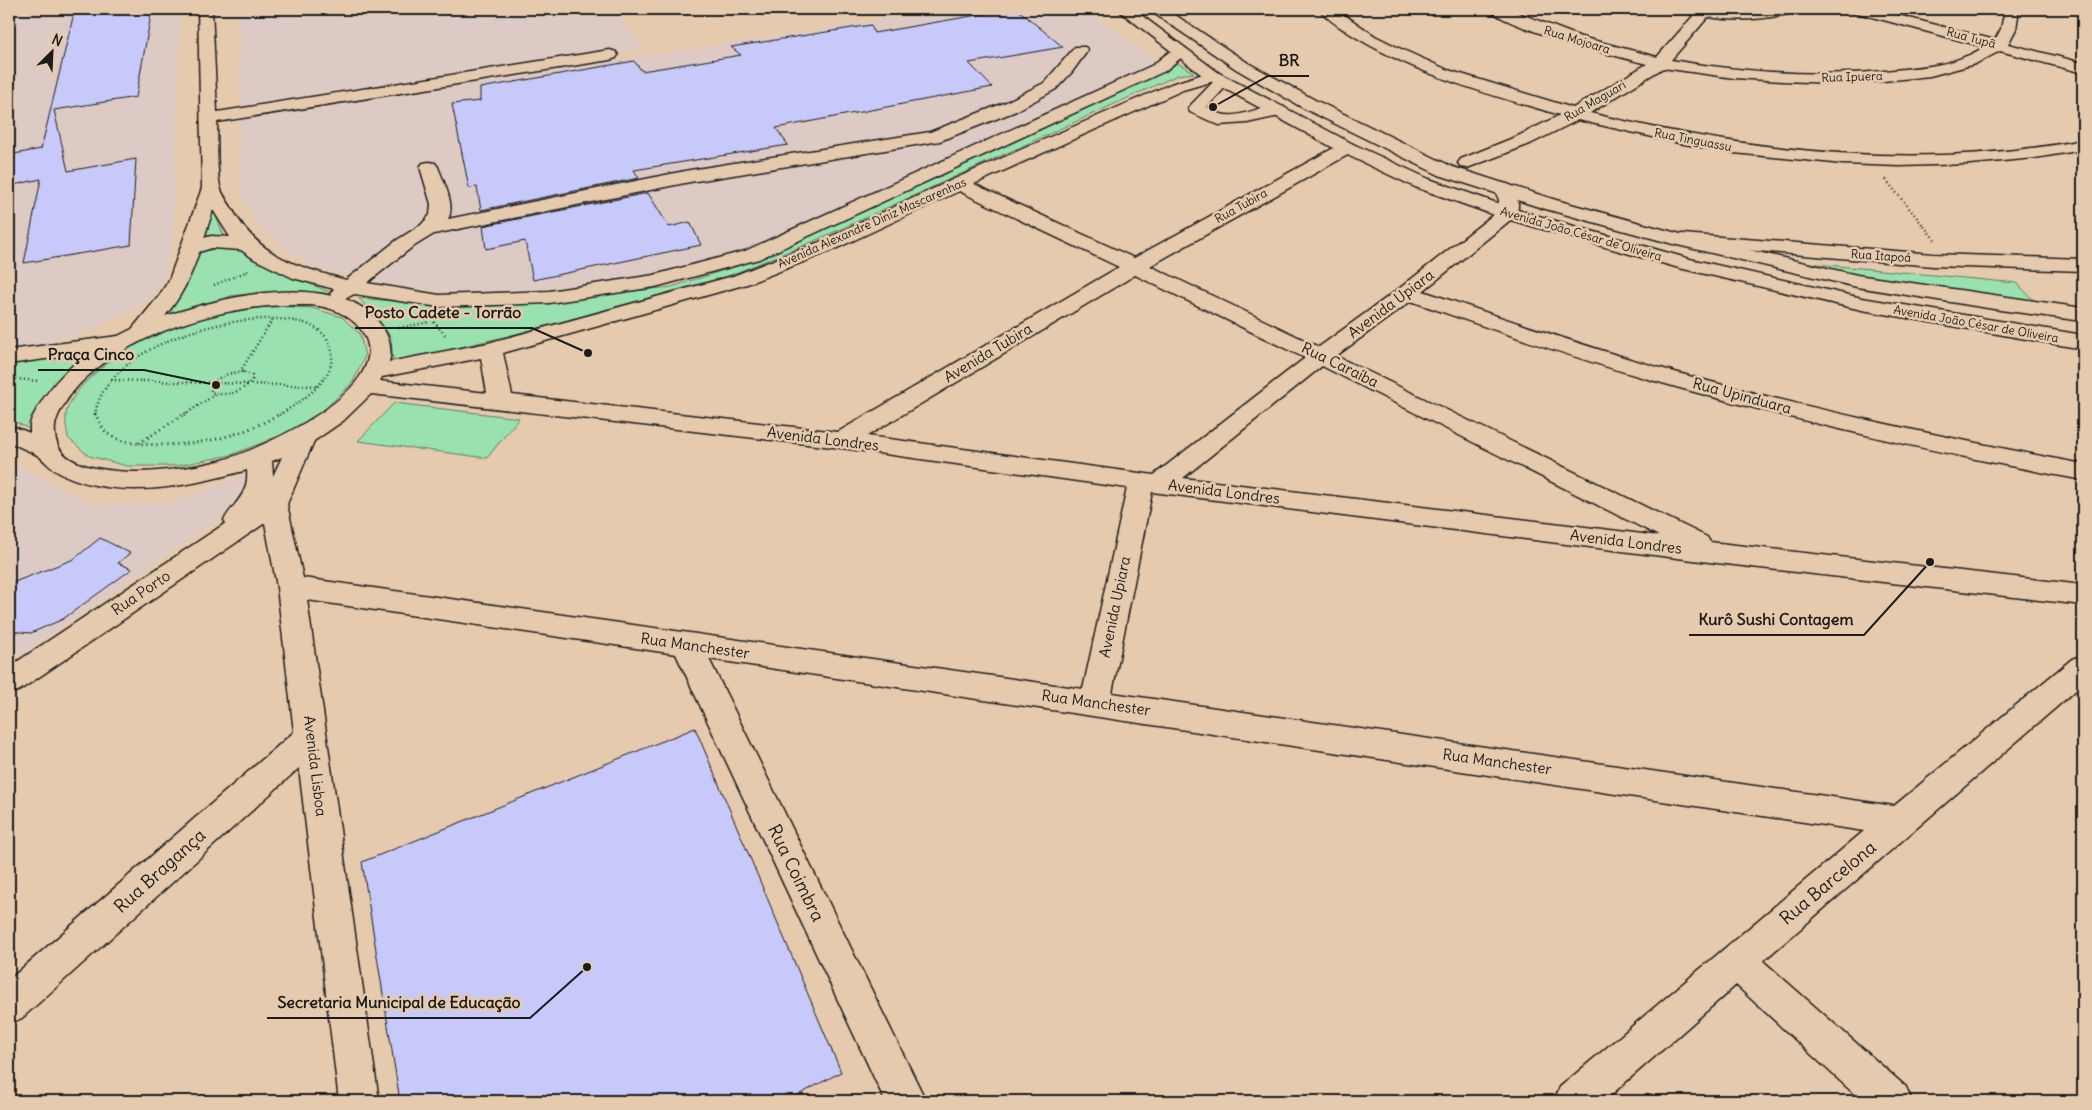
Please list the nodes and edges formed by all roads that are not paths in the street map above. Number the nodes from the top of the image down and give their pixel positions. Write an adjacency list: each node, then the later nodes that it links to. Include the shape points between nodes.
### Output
1 (205, 9): 20 (street)
2 (1124, 9): 13 (street, Avenida João César de Oliveira)
3 (1157, 9): 27 (street, Avenida João César de Oliveira, via 1242,66 1309,104 1446,171)
4 (1326, 9): 19 (street, Rua Tinguassu, via 1383,46 1429,68)
5 (1497, 9): 15 (street, Rua Mojoara, via 1529,25 1591,46)
6 (1687, 9): 10 (street)
7 (1792, 9): 10 (street, via 1731,16)
8 (1858, 9): 11 (street, Rua Tupã)
9 (2012, 9): 11 (street, via 2010,27)
10 (1704, 13): 15 (street, Rua Maguari)
11 (1999, 46): 15 (street, Rua Ipuera, via 1978,58 1951,67 1852,78 1740,74); 16 (street, Rua Tupã)
12 (1080, 50): 29 (street, via 1050,86 1010,107 934,137 690,176)
13 (1180, 52): 17 (street, Avenida João César de Oliveira); 35 (street, Avenida Alexandre Diniz Mascarenhas, via 1159,68 752,254 654,281 549,297 439,301)
14 (610, 55): 20 (street)
15 (1660, 63): 19 (street, Rua Maguari)
16 (2083, 68)
17 (1218, 78): 18 (street, Avenida João César de Oliveira); 18 (street, via 1214,92 1196,108 1218,120); 25 (street, Avenida Alexandre Diniz Mascarenhas, via 1177,87)
18 (1278, 111): 22 (street, Avenida João César de Oliveira)
19 (1574, 115): 21 (street, Rua Tinguassu, via 1746,151 1870,160 1993,157); 23 (street, Rua Maguari)
20 (209, 118): 26 (street)
21 (2083, 145)
22 (1348, 148): 28 (street, Avenida João César de Oliveira, via 1422,183); 34 (street, Rua Tubira)
23 (1467, 163)
24 (429, 167): 29 (street, via 441,204 440,216)
25 (959, 184): 34 (street, Rua Caraíba); 41 (street, Avenida Alexandre Diniz Mascarenhas, via 824,247 740,280)
26 (211, 188): 31 (street, via 230,224); 32 (street)
27 (1502, 189): 28 (street, via 1509,200); 30 (street, Avenida João César de Oliveira)
28 (1507, 213): 36 (street, Avenida Upiara); 40 (street, Avenida João César de Oliveira, via 1686,264 1862,304)
29 (428, 229): 35 (street)
30 (1680, 240): 33 (street, Rua Itapoá, via 2017,265); 38 (street, Avenida João César de Oliveira, via 1857,281)
31 (246, 244): 32 (street, via 211,242); 35 (street, Avenida Alexandre Diniz Mascarenhas, via 300,274)
32 (190, 248): 39 (street, via 170,297)
33 (2083, 265)
34 (1135, 266): 42 (street, Rua Caraíba); 49 (street, Avenida Tubira)
35 (349, 287): 37 (street)
36 (1408, 293): 42 (street, Avenida Upiara); 52 (street, Rua Upinduara, via 1655,374 1819,416)
37 (330, 302): 39 (street, via 288,299 241,302 190,314); 44 (street, via 359,315 375,330 381,350)
38 (2083, 315)
39 (133, 336): 43 (street); 50 (street, via 84,366 55,396 42,425)
40 (2083, 342)
41 (481, 351): 44 (street, Avenida Alexandre Diniz Mascarenhas); 45 (street, via 461,366); 46 (street)
42 (1321, 356): 53 (street, Avenida Upiara); 56 (street, Rua Caraíba)
43 (9, 357)
44 (370, 379): 45 (street, Avenida Londres); 48 (street, via 340,412)
45 (453, 396): 46 (street, Avenida Londres)
46 (501, 402): 49 (street, Avenida Londres)
47 (9, 433): 50 (street)
48 (303, 437): 51 (street); 54 (street)
49 (842, 440): 53 (street, Avenida Londres)
50 (48, 451): 51 (street, via 70,469 106,479 125,480 154,480 206,472)
51 (259, 456): 55 (street, via 261,482 258,493 245,512)
52 (2083, 472)
53 (1150, 483): 56 (street, Avenida Londres); 62 (street, Avenida Upiara)
54 (274, 504): 55 (street, Rua Porto); 57 (street, Avenida Lisboa)
55 (211, 545): 61 (street, Rua Porto)
56 (1716, 553): 58 (street, Avenida Londres)
57 (291, 587): 59 (street, Rua Manchester); 63 (street, Avenida Lisboa)
58 (2083, 595)
59 (686, 644): 62 (street, Rua Manchester); 68 (street, Rua Coimbra)
60 (2083, 667): 64 (street, Rua Barcelona)
61 (9, 682)
62 (1095, 703): 64 (street, Rua Manchester)
63 (311, 737): 66 (street, Rua Bragança); 67 (street, Avenida Lisboa)
64 (1900, 822): 65 (street, Rua Barcelona)
65 (1736, 961): 69 (street, Rua Barcelona); 70 (street)
66 (9, 1006)
67 (359, 1101)
68 (906, 1101)
69 (1574, 1101)
70 (1892, 1101)

